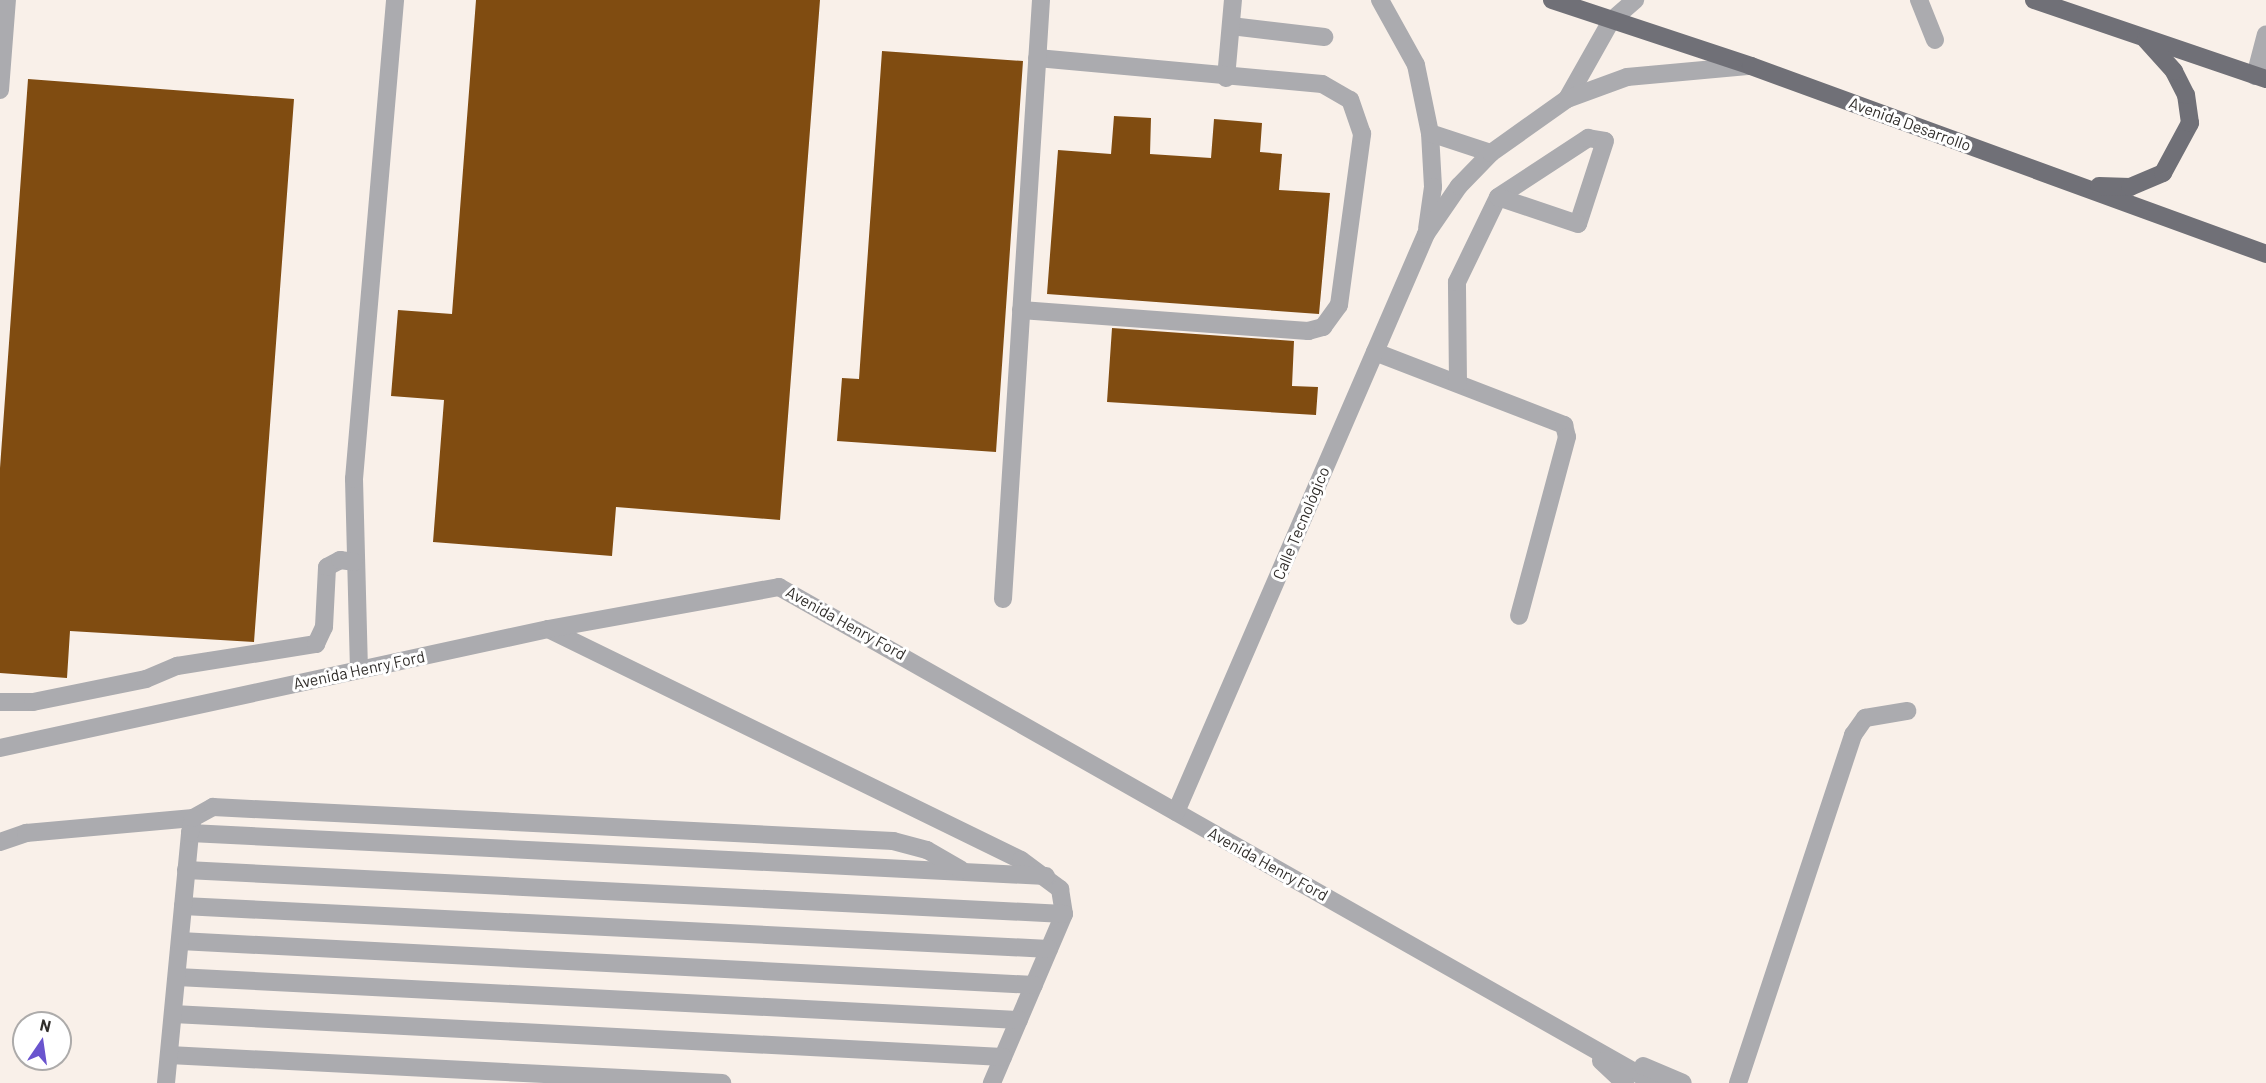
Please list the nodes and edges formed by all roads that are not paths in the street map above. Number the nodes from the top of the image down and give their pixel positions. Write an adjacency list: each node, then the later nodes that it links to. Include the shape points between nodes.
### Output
1 (7, 0): 20 (street)
2 (395, 0): 31 (street, via 354,479)
3 (1041, 0): 16 (street)
4 (1233, 0): 11 (street)
5 (1380, 0): 22 (street, Calle Tecnológico, via 1416,65)
6 (1552, 0): 10 (main road, Avenida Desarrollo)
7 (1635, 0): 10 (street, Calle Tecnológico)
8 (1919, 0): 15 (street)
9 (2034, 0): 14 (main road)
10 (1611, 21): 17 (main road, Avenida Desarrollo); 21 (street, Calle Tecnológico)
11 (1231, 26): 13 (street); 19 (street)
12 (2266, 34): 18 (street)
13 (1324, 37)
14 (2145, 39): 18 (main road); 24 (main road, via 2186,95 2190,123 2182,146 2163,172 2130,187)
15 (1935, 40)
16 (1038, 58): 19 (street); 28 (street)
17 (1750, 66): 21 (street, Calle Tecnológico, via 1627,77); 24 (main road, Avenida Desarrollo)
18 (2260, 77)
19 (1226, 78): 28 (street, via 1322,84 1350,100 1358,113 1362,134 1333,318 1308,331)
20 (0, 90)
21 (1567, 99): 23 (street, Calle Tecnológico)
22 (1430, 133): 23 (street); 26 (street, Calle Tecnológico, via 1433,187)
23 (1491, 153): 26 (street, Calle Tecnológico, via 1459,186)
24 (2082, 186): 27 (main road, Avenida Desarrollo)
25 (1498, 197): 25 (street, via 1578,224 1605,141 1588,138); 30 (street, via 1457,282)
26 (1426, 234): 29 (street, Calle Tecnológico)
27 (2266, 254)
28 (1021, 310): 32 (street)
29 (1375, 352): 30 (street); 39 (street, Calle Tecnológico)
30 (1458, 383): 33 (street, via 1564,425 1567,437)
31 (354, 562): 35 (street); 36 (street, via 340,560 327,567 324,627 316,644 177,666 146,679 33,702)
32 (1003, 598)
33 (1519, 616)
34 (548, 629): 35 (street, Avenida Henry Ford); 39 (street, Avenida Henry Ford, via 779,587); 44 (street)
35 (359, 670): 38 (street, Avenida Henry Ford)
36 (0, 702)
37 (1907, 711): 62 (street, via 1865,718 1852,735)
38 (0, 748)
39 (1176, 812): 53 (street, Avenida Henry Ford)
40 (192, 825): 41 (street, via 26,833); 42 (street); 43 (street); 43 (street, via 213,807 231,807 892,841 927,850)
41 (0, 842)
42 (186, 870): 45 (street); 46 (street)
43 (961, 870): 44 (street)
44 (1046, 876): 46 (street, via 1060,889)
45 (183, 906): 47 (street); 48 (street)
46 (1064, 914): 48 (street)
47 (180, 942): 49 (street); 50 (street)
48 (1049, 949): 50 (street)
49 (177, 977): 51 (street); 52 (street)
50 (1034, 985): 52 (street)
51 (173, 1014): 54 (street); 55 (street)
52 (1019, 1020): 55 (street)
53 (1572, 1036): 59 (street, Avenida Henry Ford); 60 (street, Avenida Henry Ford); 61 (street, Avenida Henry Ford)
54 (169, 1055): 56 (street); 57 (street)
55 (1003, 1057): 58 (street)
56 (166, 1083)
57 (722, 1083)
58 (992, 1083)
59 (1625, 1083)
60 (1654, 1083)
61 (1683, 1083)
62 (1738, 1083)

